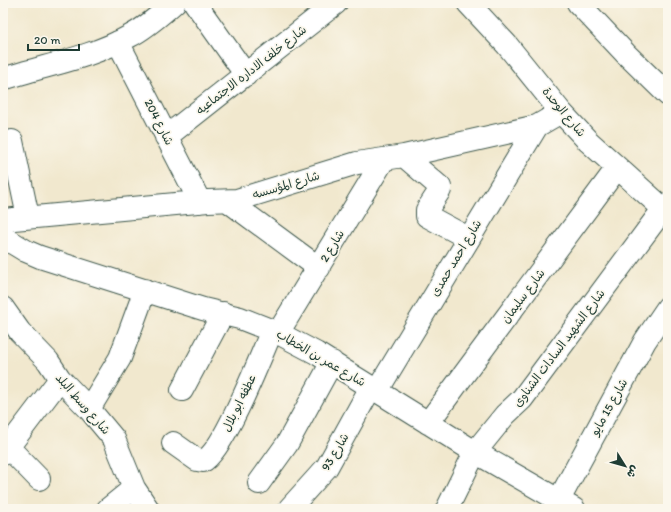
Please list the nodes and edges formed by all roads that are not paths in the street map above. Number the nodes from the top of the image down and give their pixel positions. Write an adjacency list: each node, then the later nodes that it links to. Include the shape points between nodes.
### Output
1 (174, 3): 6 (street, via 143,29)
2 (194, 3): 7 (street)
3 (336, 3): 7 (street, شارع خلف الاداره الاجتماعيه)
4 (468, 3): 10 (street, شارع الوحدة)
5 (578, 3): 9 (street)
6 (118, 42): 8 (street, via 85,56); 12 (street, شارع 204)
7 (246, 75): 12 (street, شارع خلف الاداره الاجتماعيه)
8 (3, 80)
9 (668, 95)
10 (561, 112): 11 (street, شارع المؤسسه); 15 (street, شارع الوحدة)
11 (537, 126): 14 (street, شارع المؤسسه); 22 (street, شارع احمد حمدى)
12 (166, 137): 17 (street, شارع 204)
13 (12, 141): 19 (street)
14 (394, 158): 16 (street, شارع المؤسسه, via 357,164); 22 (street, via 440,187 427,210 428,216); 23 (street, شارع 2)
15 (618, 168): 18 (street, شارع الوحدة); 34 (street, شارع سليمان)
16 (228, 201): 17 (street, شارع المؤسسه); 23 (street)
17 (200, 202): 19 (street, شارع المؤسسه)
18 (666, 210): 37 (street, شارع الشهيد السادات الشناوى, via 522,399 505,415)
19 (28, 217): 20 (street, شارع المؤسسه)
20 (3, 220)
21 (3, 237): 24 (street, شارع عمر بن الخطاب, via 40,257)
22 (468, 238): 31 (street, شارع احمد حمدى)
23 (319, 268): 28 (street, شارع 2)
24 (145, 290): 27 (street, شارع عمر بن الخطاب); 33 (street, via 120,358)
25 (668, 307): 41 (street, شارع 15 مايو, via 645,341)
26 (3, 308): 30 (street, شارع وسط البلد)
27 (223, 313): 28 (street, شارع عمر بن الخطاب); 32 (street)
28 (275, 331): 29 (street, شارع عمر بن الخطاب); 35 (street, عطفه ابو بلال, via 237,412 210,456 203,461 197,460)
29 (332, 362): 31 (street, شارع عمر بن الخطاب); 39 (street, via 291,437)
30 (60, 379): 33 (street, شارع وسط البلد); 36 (street)
31 (374, 389): 34 (street, شارع عمر بن الخطاب); 44 (street, شارع 93, via 327,467)
32 (182, 390)
33 (89, 409): 40 (street, شارع وسط البلد, via 114,438)
34 (428, 423): 37 (street, شارع عمر بن الخطاب)
35 (173, 443)
36 (6, 450): 38 (street)
37 (475, 452): 41 (street, شارع عمر بن الخطاب); 45 (street, شارع الشهيد السادات الشناوى)
38 (39, 479)
39 (259, 483)
40 (134, 488): 42 (street); 43 (street, شارع وسط البلد)
41 (562, 506)
42 (108, 509)
43 (148, 509)
44 (289, 509)
45 (447, 509)

